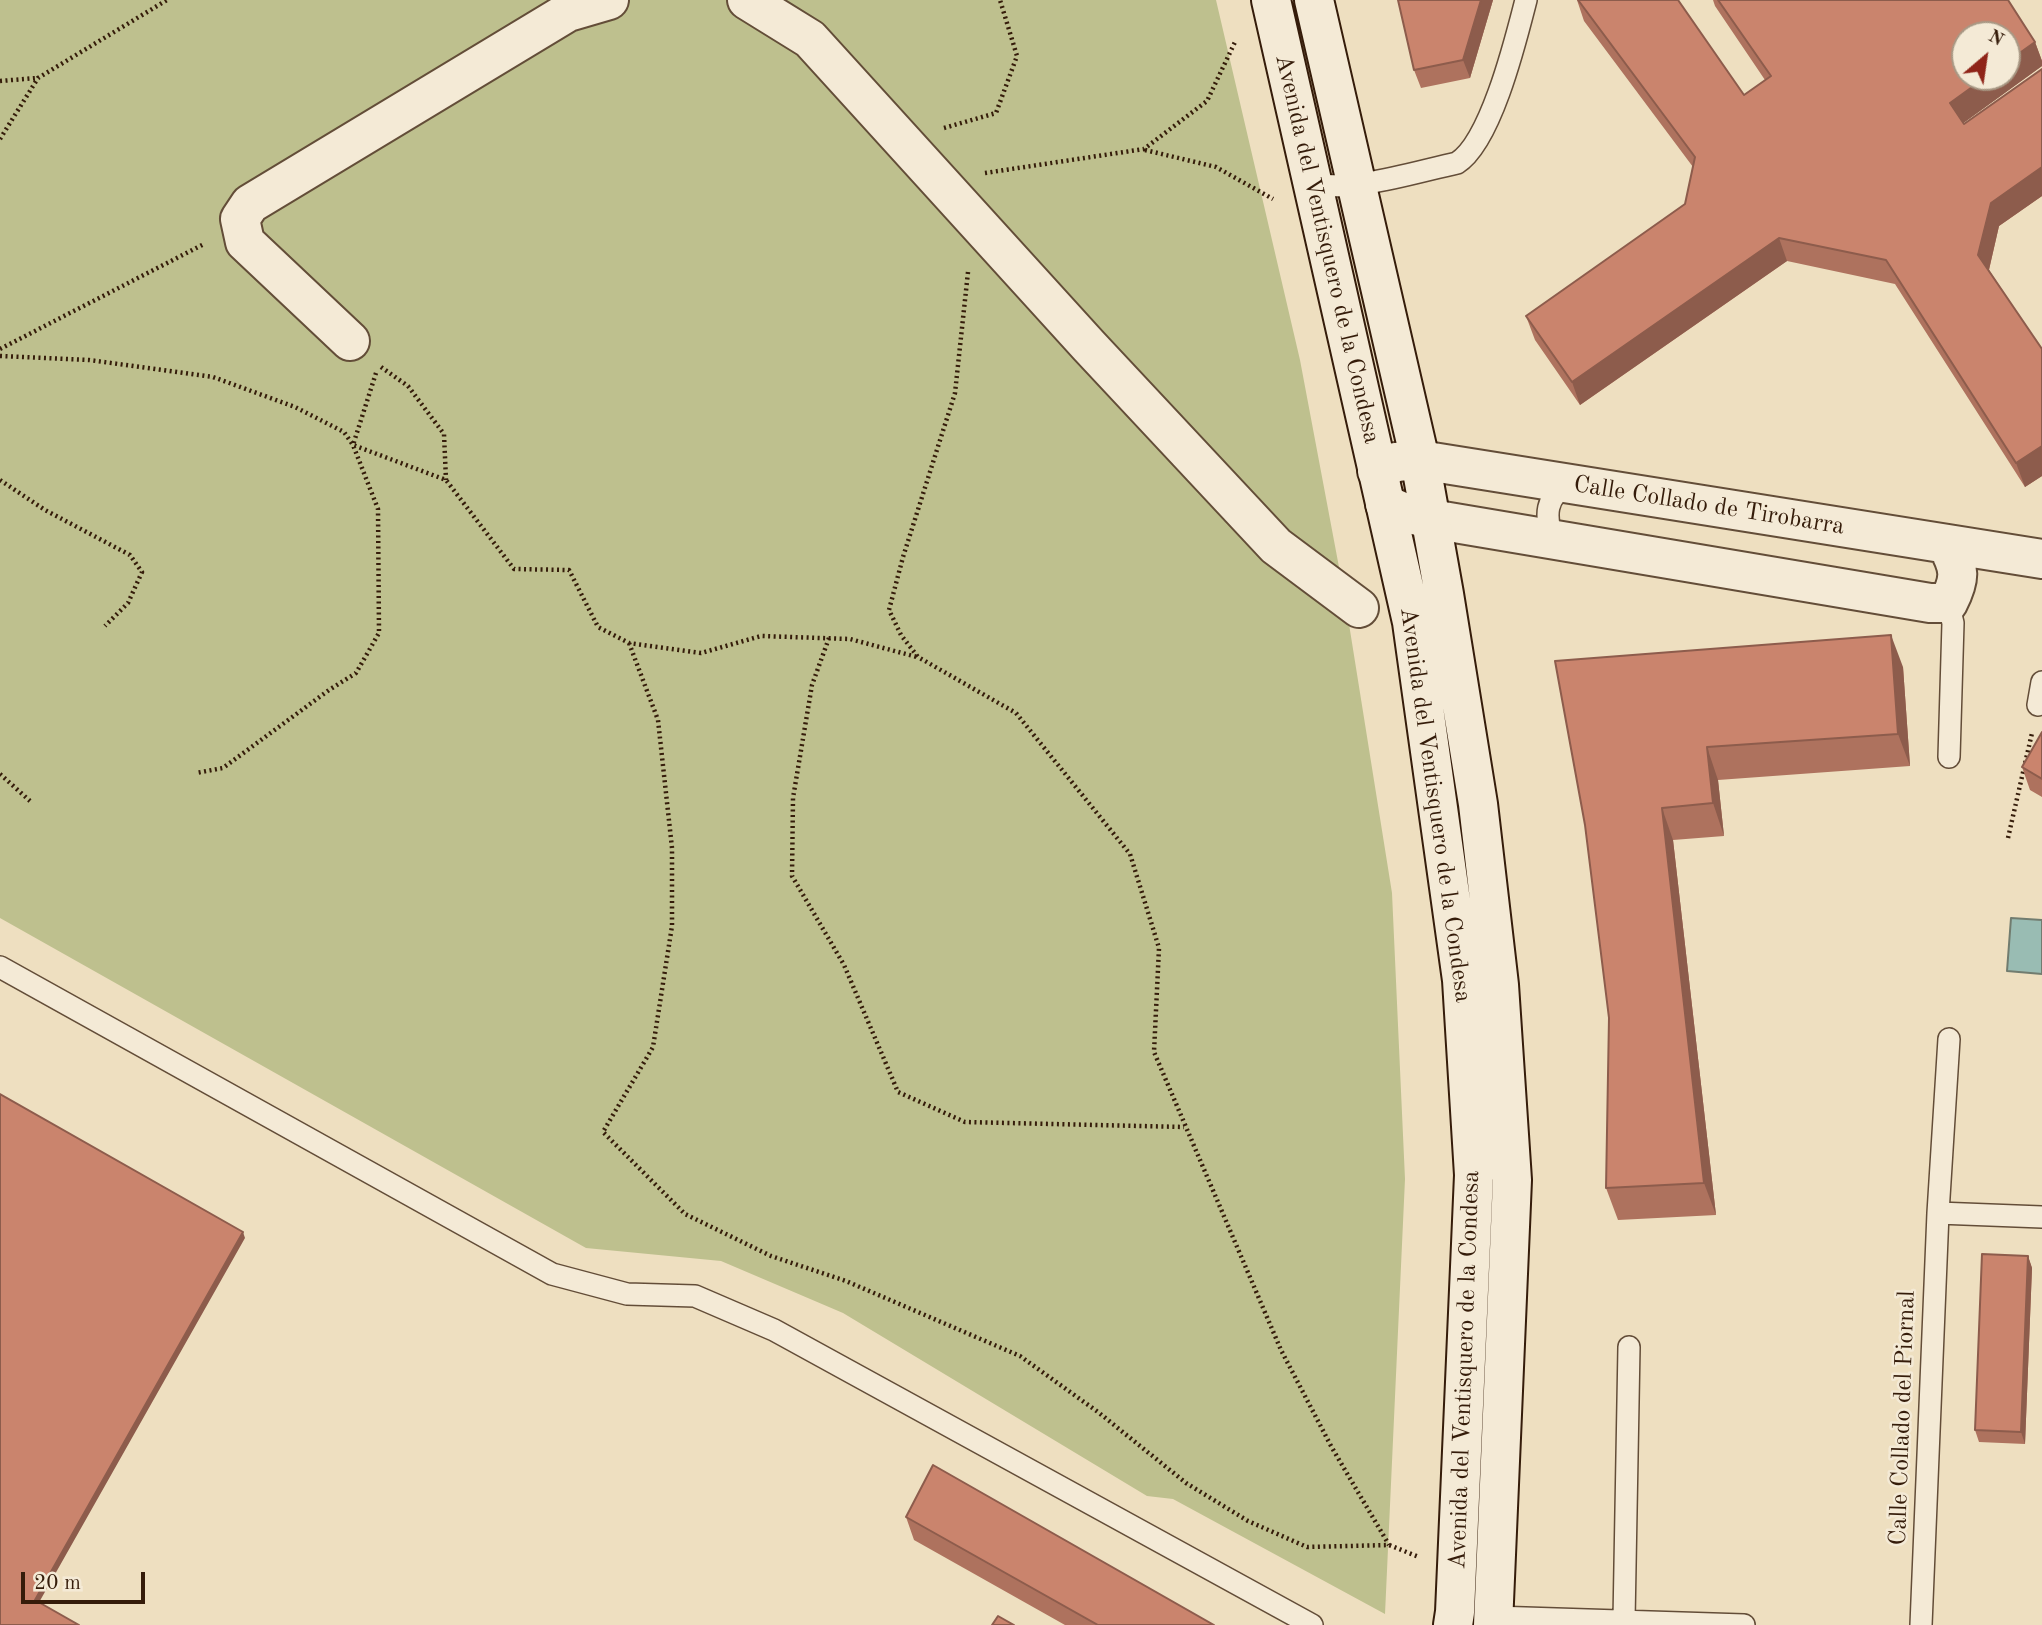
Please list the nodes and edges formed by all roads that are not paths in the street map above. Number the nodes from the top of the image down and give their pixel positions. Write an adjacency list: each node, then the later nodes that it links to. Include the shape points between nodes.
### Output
1 (609, 0): 8 (main road, via 568,12 250,204 240,219 245,242)
2 (747, 0): 17 (main road, via 810,39 1276,546)
3 (1270, 0): 6 (main road, Avenida del Ventisquero de la Condesa)
4 (1314, 0): 7 (main road, Avenida del Ventisquero de la Condesa)
5 (1526, 0): 7 (lane, via 1509,64 1470,153 1457,163)
6 (1312, 184): 7 (lane); 11 (main road, Avenida del Ventisquero de la Condesa)
7 (1357, 184): 9 (main road, Avenida del Ventisquero de la Condesa)
8 (350, 341)
9 (1420, 460): 10 (main road, Calle Collado de Tirobarra); 11 (main road, Calle Collado de Tirobarra, via 1396,462); 12 (main road, Avenida del Ventisquero de la Condesa)
10 (1567, 482): 13 (lane, via 1550,503 1548,527); 14 (main road, Calle Collado de Tirobarra)
11 (1381, 487): 12 (main road, via 1405,513); 29 (main road, Avenida del Ventisquero de la Condesa, via 1412,622 1462,980 1474,1175)
12 (1431, 519): 13 (main road); 27 (main road, Avenida del Ventisquero de la Condesa, via 1478,804 1499,985 1513,1180)
13 (1553, 540): 16 (main road)
14 (1947, 545): 15 (main road, Calle Collado de Tirobarra); 16 (main road, via 1958,574)
15 (2042, 559)
16 (1948, 603): 20 (lane, via 1953,623)
17 (1359, 608)
18 (2042, 682): 19 (lane)
19 (2038, 705)
20 (1949, 757)
21 (0, 967): 28 (lane, via 552,1274 627,1294 695,1296 774,1330)
22 (1949, 1039): 23 (lane, Calle Collado del Piornal)
23 (1938, 1213): 24 (lane); 31 (lane, Calle Collado del Piornal)
24 (2042, 1217)
25 (1629, 1347): 26 (lane)
26 (1624, 1620): 27 (lane); 30 (lane)
27 (1494, 1621)
28 (1312, 1625)
29 (1453, 1625)
30 (1744, 1625)
31 (1921, 1625)

